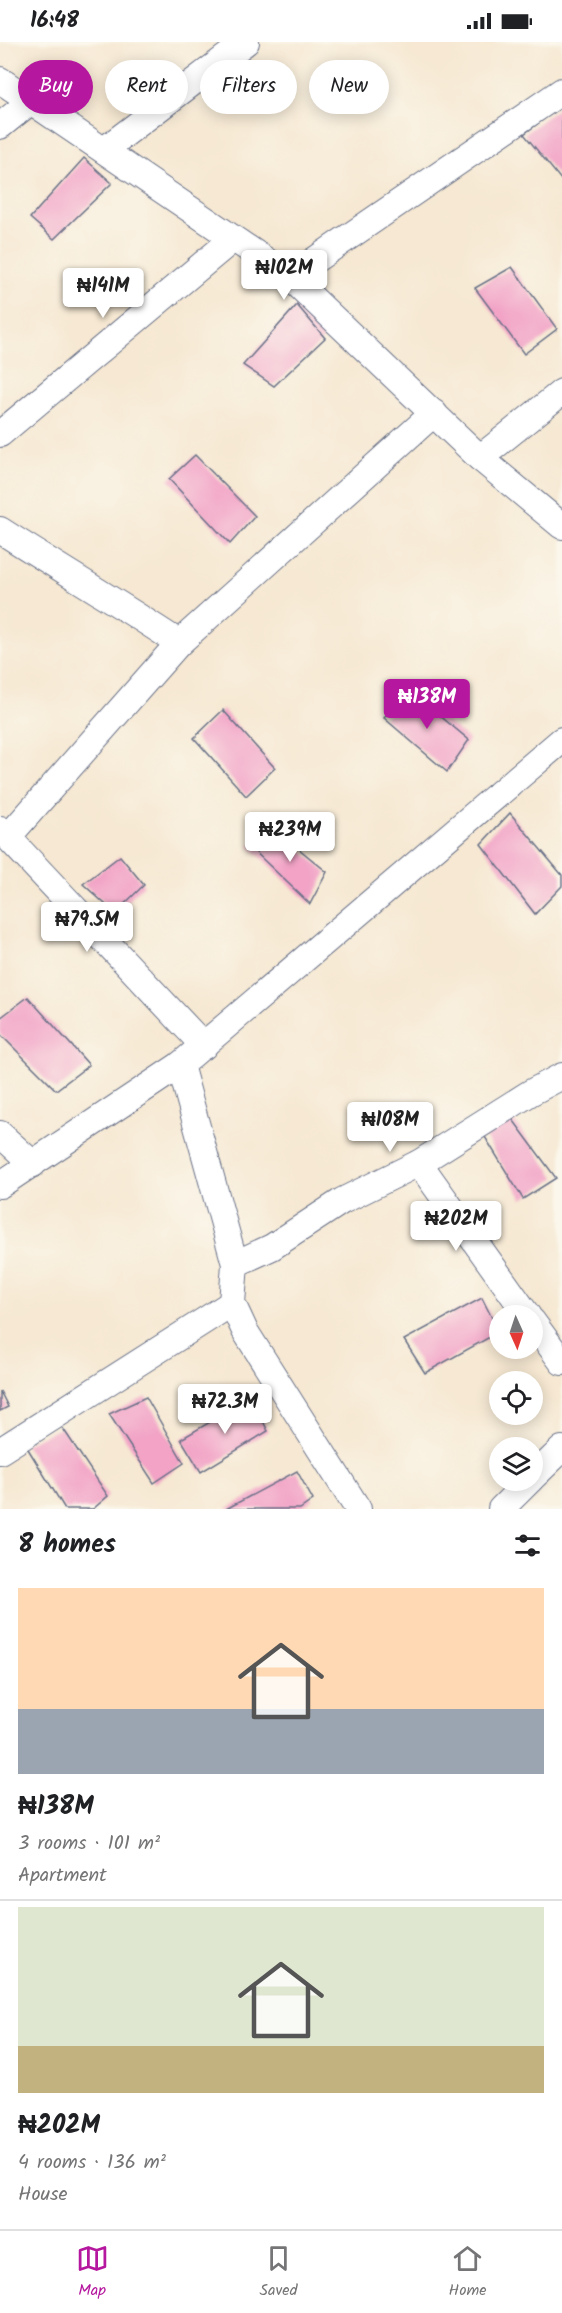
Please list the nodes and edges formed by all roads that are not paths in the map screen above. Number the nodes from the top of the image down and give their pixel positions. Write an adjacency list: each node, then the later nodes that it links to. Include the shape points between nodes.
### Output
1 (246, 42): 8 (street)
2 (0, 80): 4 (street)
3 (562, 91): 10 (street)
4 (18, 93)
5 (18, 111): 7 (street)
6 (50, 114): 8 (street)
7 (0, 126)
8 (104, 150): 9 (street)
9 (233, 238): 10 (street); 13 (street)
10 (290, 277): 12 (street)
11 (562, 392): 14 (street)
12 (434, 413): 14 (street); 17 (street)
13 (0, 434)
14 (480, 458): 15 (street)
15 (562, 526)
16 (0, 530): 17 (street)
17 (179, 643): 19 (street)
18 (562, 740): 20 (street)
19 (4, 833): 20 (street)
20 (204, 1046): 21 (street)
21 (180, 1065): 25 (street); 27 (street)
22 (562, 1076): 24 (street)
23 (0, 1134): 25 (street)
24 (419, 1163): 27 (street, via 342,1201 272,1246); 29 (street)
25 (33, 1164): 26 (street)
26 (0, 1185)
27 (235, 1264): 28 (street)
28 (232, 1303): 33 (street); 36 (street, via 245,1331)
29 (520, 1305)
30 (543, 1336): 31 (street)
31 (562, 1362)
32 (562, 1449): 34 (street)
33 (0, 1451)
34 (543, 1467)
35 (519, 1491): 37 (street)
36 (358, 1509)
37 (501, 1509)

